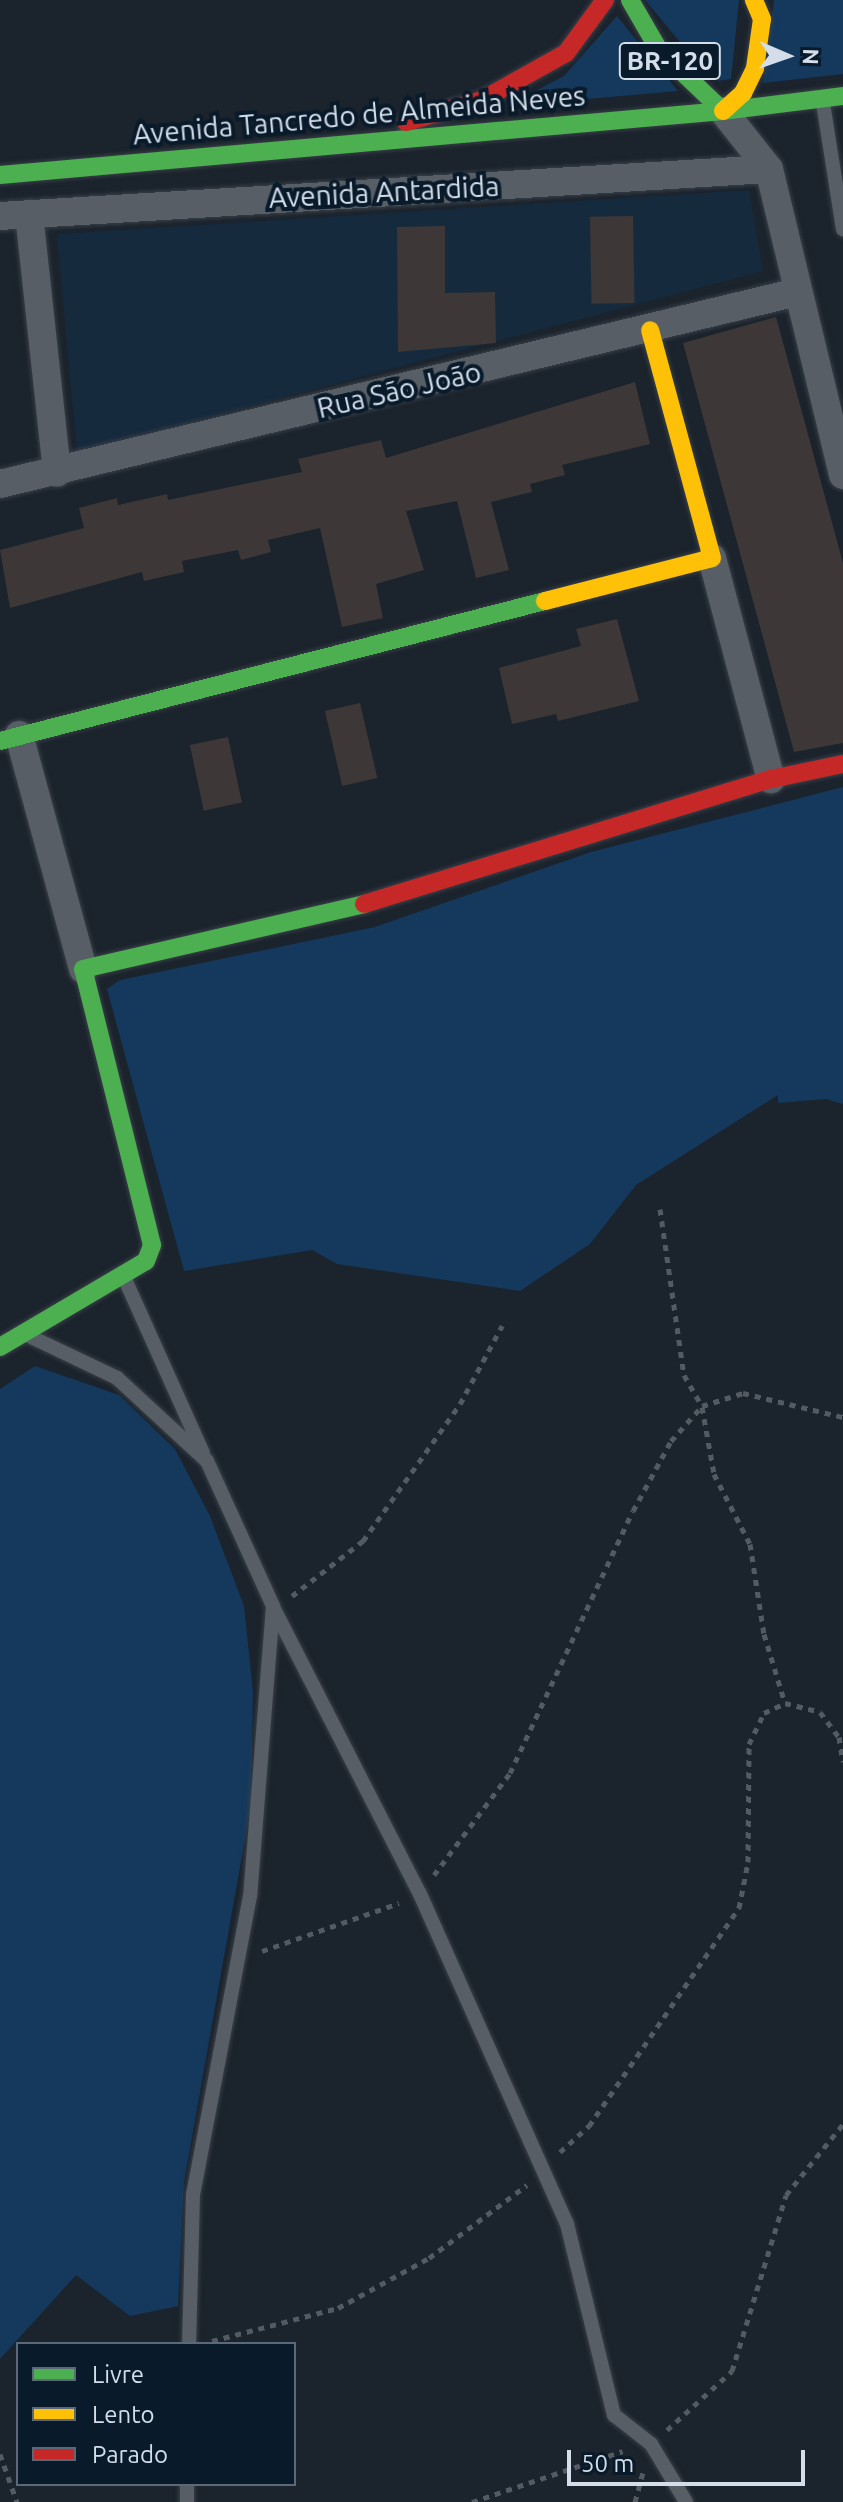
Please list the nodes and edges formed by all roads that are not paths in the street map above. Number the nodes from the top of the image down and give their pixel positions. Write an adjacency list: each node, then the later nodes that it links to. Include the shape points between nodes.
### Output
1 (605, 0): 7 (street, via 566,53 482,100)
2 (630, 0): 6 (street, BR-120, via 659,50)
3 (754, 0): 6 (street, BR-120, via 762,19 755,68 743,93)
4 (843, 96): 5 (street, Avenida Tancredo de Almeida Neves)
5 (823, 99): 6 (street, Avenida Tancredo de Almeida Neves); 12 (lane)
6 (723, 111): 7 (street, Avenida Tancredo de Almeida Neves); 8 (street)
7 (320, 146): 9 (street, Avenida Tancredo de Almeida Neves)
8 (769, 169): 10 (street, Avenida Antardida); 13 (street)
9 (0, 175)
10 (29, 214): 11 (street, Avenida Antardida); 15 (street)
11 (0, 216)
12 (843, 229)
13 (797, 292): 14 (street, Rua São João); 16 (street)
14 (650, 330): 15 (street, Rua São João); 18 (street)
15 (57, 472): 17 (street, Rua São João)
16 (843, 475)
17 (0, 484)
18 (712, 558): 19 (street); 21 (street)
19 (10, 738): 22 (street)
20 (843, 764): 21 (street)
21 (771, 779): 22 (street, via 315,919)
22 (83, 969): 23 (street, via 150,1229 146,1261)
23 (121, 1271): 24 (street); 26 (lane)
24 (25, 1334): 25 (street); 26 (lane, via 117,1378)
25 (0, 1347)
26 (207, 1461): 27 (lane)
27 (273, 1606): 28 (lane, via 250,1896 193,2194); 29 (lane, via 420,1894 567,2224 614,2415 651,2444)
28 (189, 2342)
29 (686, 2502)

